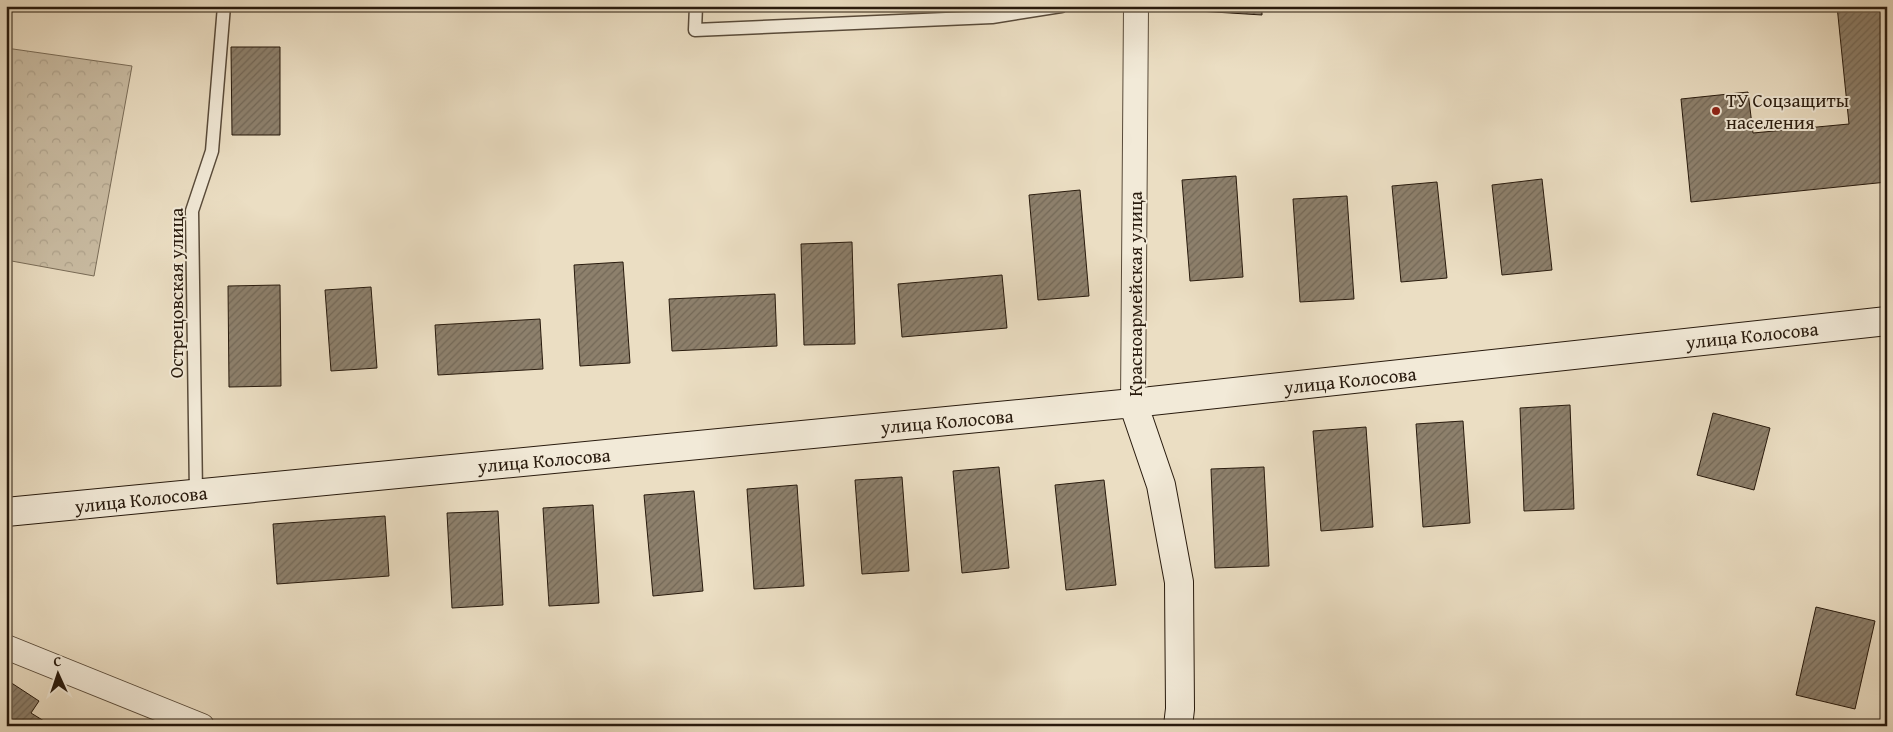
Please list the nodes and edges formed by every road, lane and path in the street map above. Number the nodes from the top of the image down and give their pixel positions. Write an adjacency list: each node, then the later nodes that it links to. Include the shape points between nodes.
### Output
1 (224, 6): 7 (lane, Острецовская улица, via 212,151 192,211)
2 (696, 6): 3 (lane, via 695,30 992,17)
3 (1061, 6)
4 (1136, 6): 6 (street, Красноармейская улица)
5 (1887, 321): 6 (main road, улица Колосова)
6 (1133, 403): 7 (main road, улица Колосова); 11 (main road, Красноармейская улица, via 1161,485 1179,582)
7 (196, 494): 8 (main road, улица Колосова)
8 (6, 512)
9 (6, 647): 10 (street)
10 (202, 726)
11 (1178, 726)

